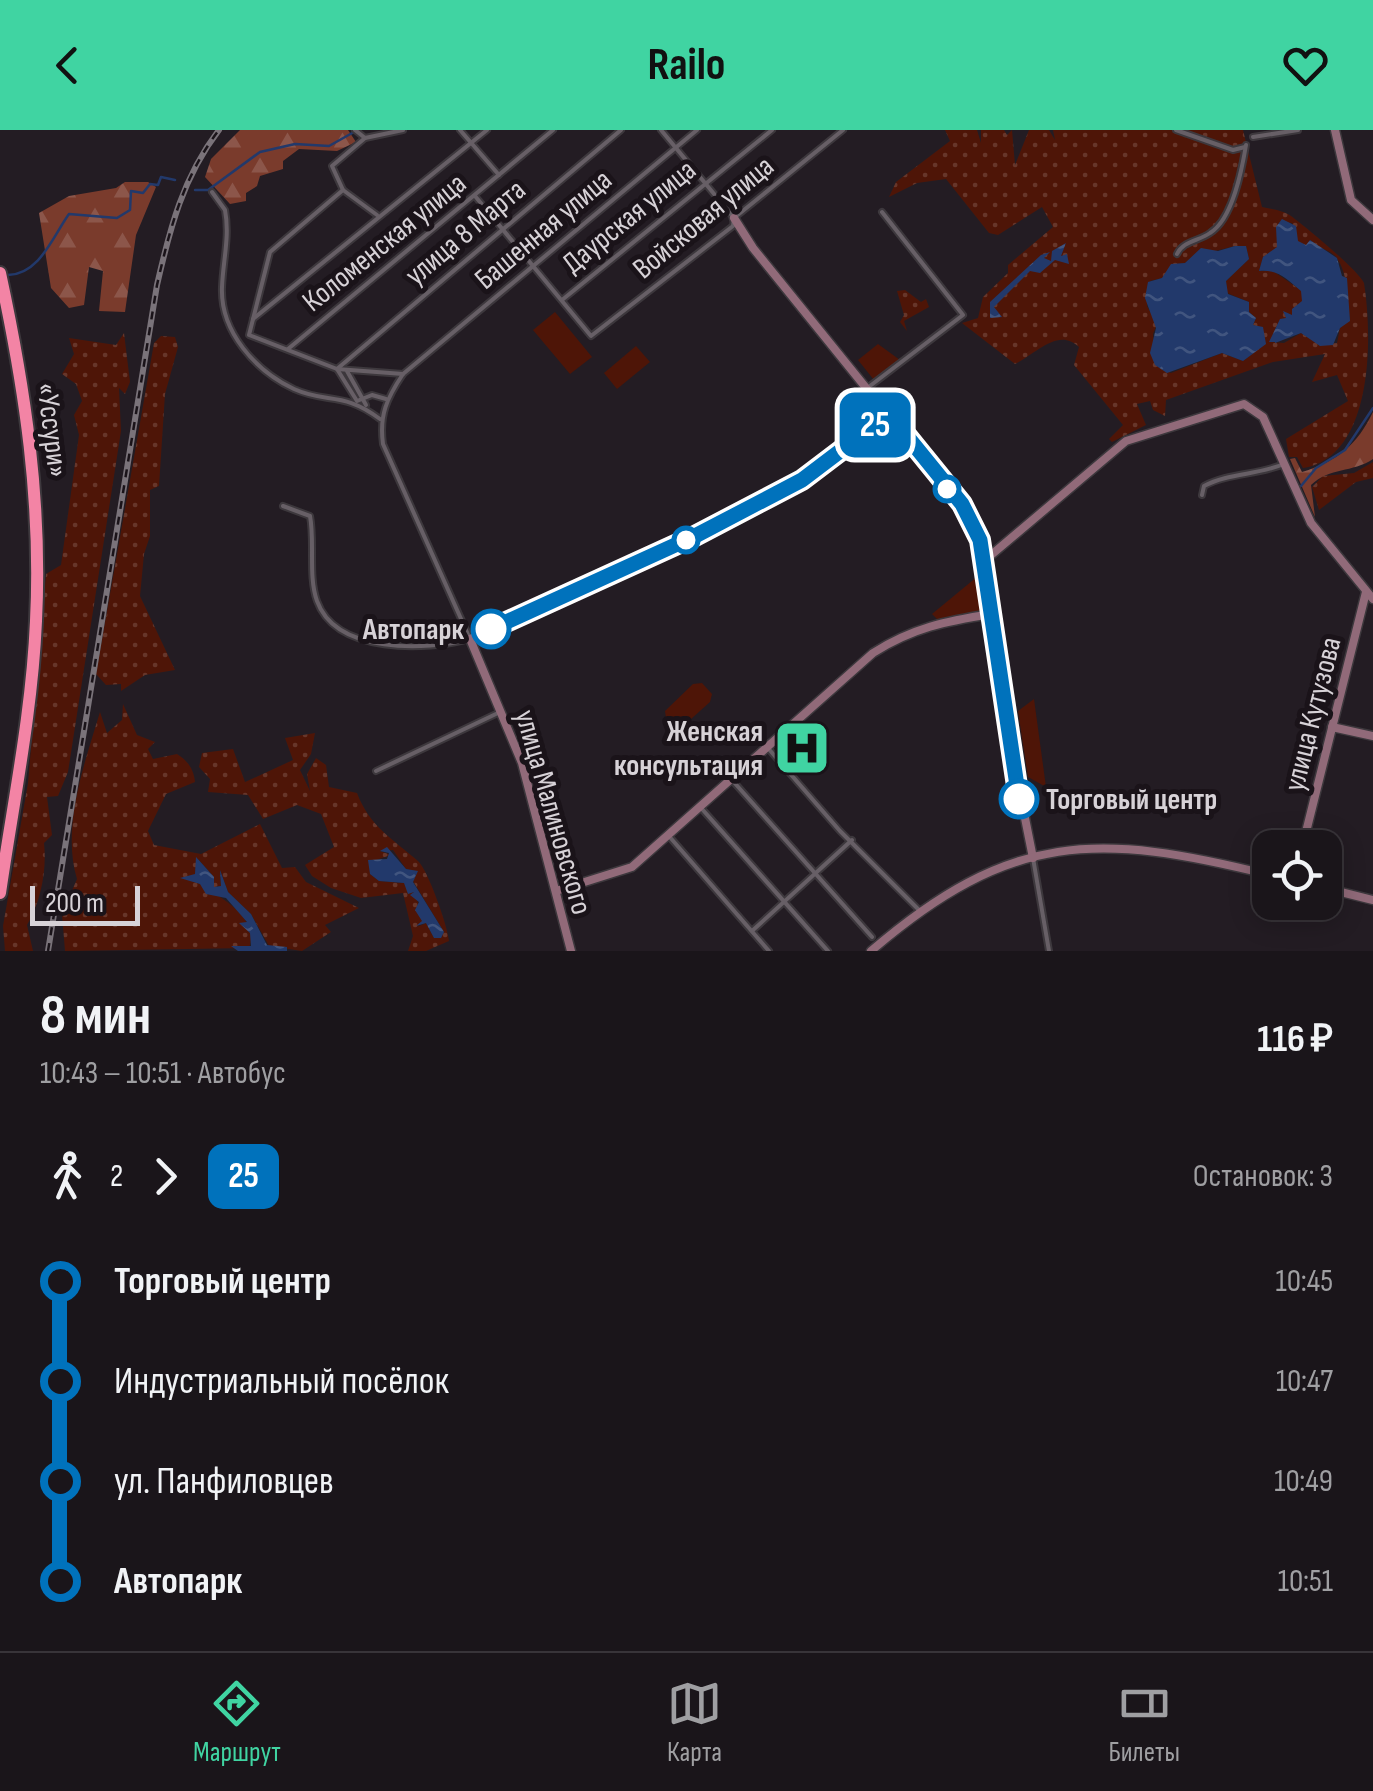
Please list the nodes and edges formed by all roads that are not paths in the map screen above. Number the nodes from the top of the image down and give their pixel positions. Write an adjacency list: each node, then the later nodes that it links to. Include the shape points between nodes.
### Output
1 (355, 130): 15 (street)
2 (404, 130): 15 (street)
3 (460, 130): 16 (street)
4 (486, 130): 16 (street)
5 (553, 130): 20 (street, Коломенская улица)
6 (621, 130): 29 (street, улица 8 Марта)
7 (661, 130): 17 (street)
8 (697, 130): 17 (street, Башенная улица)
9 (772, 130): 21 (street, Даурская улица)
10 (843, 130): 27 (street, Войсковая улица)
11 (1176, 130): 18 (street)
12 (1298, 130): 14 (street)
13 (1334, 130): 28 (street, via 1351,200)
14 (1252, 137)
15 (365, 138): 22 (street, via 332,166)
16 (471, 143): 20 (street); 26 (street)
17 (675, 148): 21 (street); 31 (street, Башенная улица)
18 (1233, 150): 19 (street); 19 (street, via 1245,146)
19 (1244, 162): 30 (street, via 1220,225)
20 (500, 176): 24 (street, Коломенская улица)
21 (705, 183): 27 (street); 33 (street, Даурская улица)
22 (343, 190): 26 (street); 34 (street, via 270,252)
23 (212, 192): 40 (street, via 226,210 222,294 236,342 296,390)
24 (474, 196): 29 (street); 35 (street, Коломенская улица)
25 (882, 212): 39 (street, via 964,315)
26 (377, 216): 34 (street)
27 (734, 218): 33 (street, Войсковая улица, via 733,226 591,336); 39 (street)
28 (1373, 220)
29 (502, 230): 31 (street); 36 (street, улица 8 Марта)
30 (1178, 254)
31 (532, 267): 33 (street); 38 (street, Башенная улица)
32 (0, 273): 66 (highway, «Уссури», via 32,448 38,590 22,762)
33 (562, 300)
34 (251, 321): 35 (street, via 250,338)
35 (288, 349): 36 (street)
36 (337, 369): 37 (street); 40 (street)
37 (347, 371): 38 (street); 40 (street)
38 (402, 374): 41 (street)
39 (866, 389): 42 (street)
40 (360, 399): 41 (street); 43 (street)
41 (387, 400): 43 (street)
42 (889, 414): 47 (street, via 962,504); 50 (street, via 802,480)
43 (380, 418): 50 (street, улица Малиновского, via 386,453)
44 (1284, 464): 45 (street, via 1218,479); 47 (street, via 1263,417 1247,405 1152,430 1106,456); 48 (street, via 1311,524)
45 (1202, 494)
46 (283, 506): 50 (street, via 310,516 316,598 332,624 406,650)
47 (984, 561): 49 (street)
48 (1369, 596): 52 (street, улица Кутузова)
49 (992, 614): 54 (street, via 900,635); 61 (street)
50 (470, 639): 51 (street, улица Малиновского)
51 (502, 711): 55 (street); 64 (street, улица Малиновского)
52 (1332, 727): 53 (street); 58 (street, улица Кутузова)
53 (1373, 736)
54 (767, 747): 56 (street); 60 (street)
55 (376, 772)
56 (731, 779): 57 (street); 63 (street)
57 (700, 806): 59 (street); 68 (street)
58 (1306, 830)
59 (668, 835): 64 (street, via 632,867); 70 (street)
60 (852, 840): 63 (street); 69 (street)
61 (1032, 858): 62 (street, via 1088,849 1154,850); 69 (street, via 968,880); 76 (street)
62 (1252, 871)
63 (816, 873): 68 (street); 71 (street)
64 (556, 891): 72 (street, улица Малиновского)
65 (1342, 892): 67 (street)
66 (0, 893)
67 (1373, 900)
68 (784, 902): 70 (street); 74 (street)
69 (919, 910): 75 (street)
70 (752, 932): 73 (street)
71 (872, 937)
72 (571, 951)
73 (769, 951)
74 (828, 951)
75 (870, 951)
76 (1049, 951)

